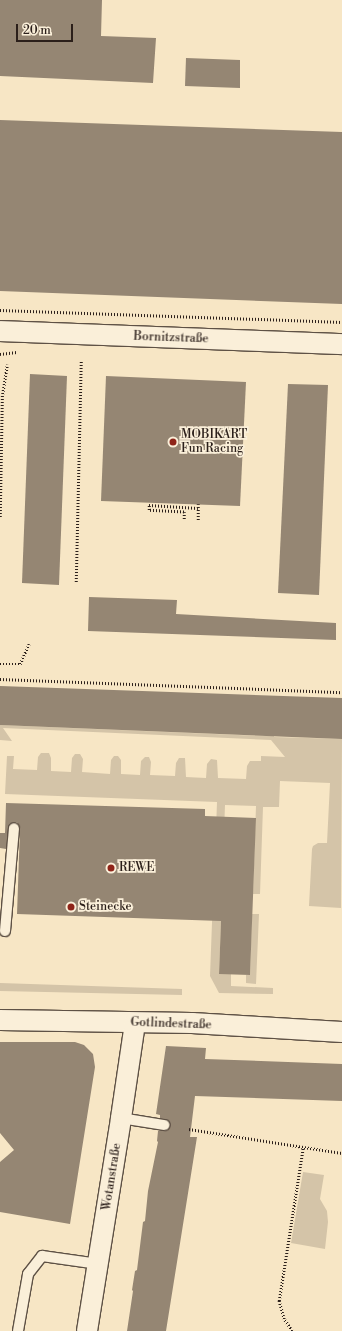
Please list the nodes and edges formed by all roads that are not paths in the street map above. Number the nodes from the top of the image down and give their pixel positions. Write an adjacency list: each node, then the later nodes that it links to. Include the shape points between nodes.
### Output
1 (0, 331): 2 (street, Bornitzstraße)
2 (342, 344)
3 (14, 828): 4 (lane)
4 (5, 931)
5 (0, 1020): 6 (street, Gotlindestraße)
6 (135, 1022): 7 (street, Gotlindestraße); 8 (street, Wotanstraße)
7 (342, 1032)
8 (122, 1118): 9 (lane); 10 (street, Wotanstraße)
9 (164, 1125)
10 (98, 1264): 11 (lane, via 42,1256 28,1274); 12 (street, Wotanstraße)
11 (18, 1331)
12 (87, 1331)

